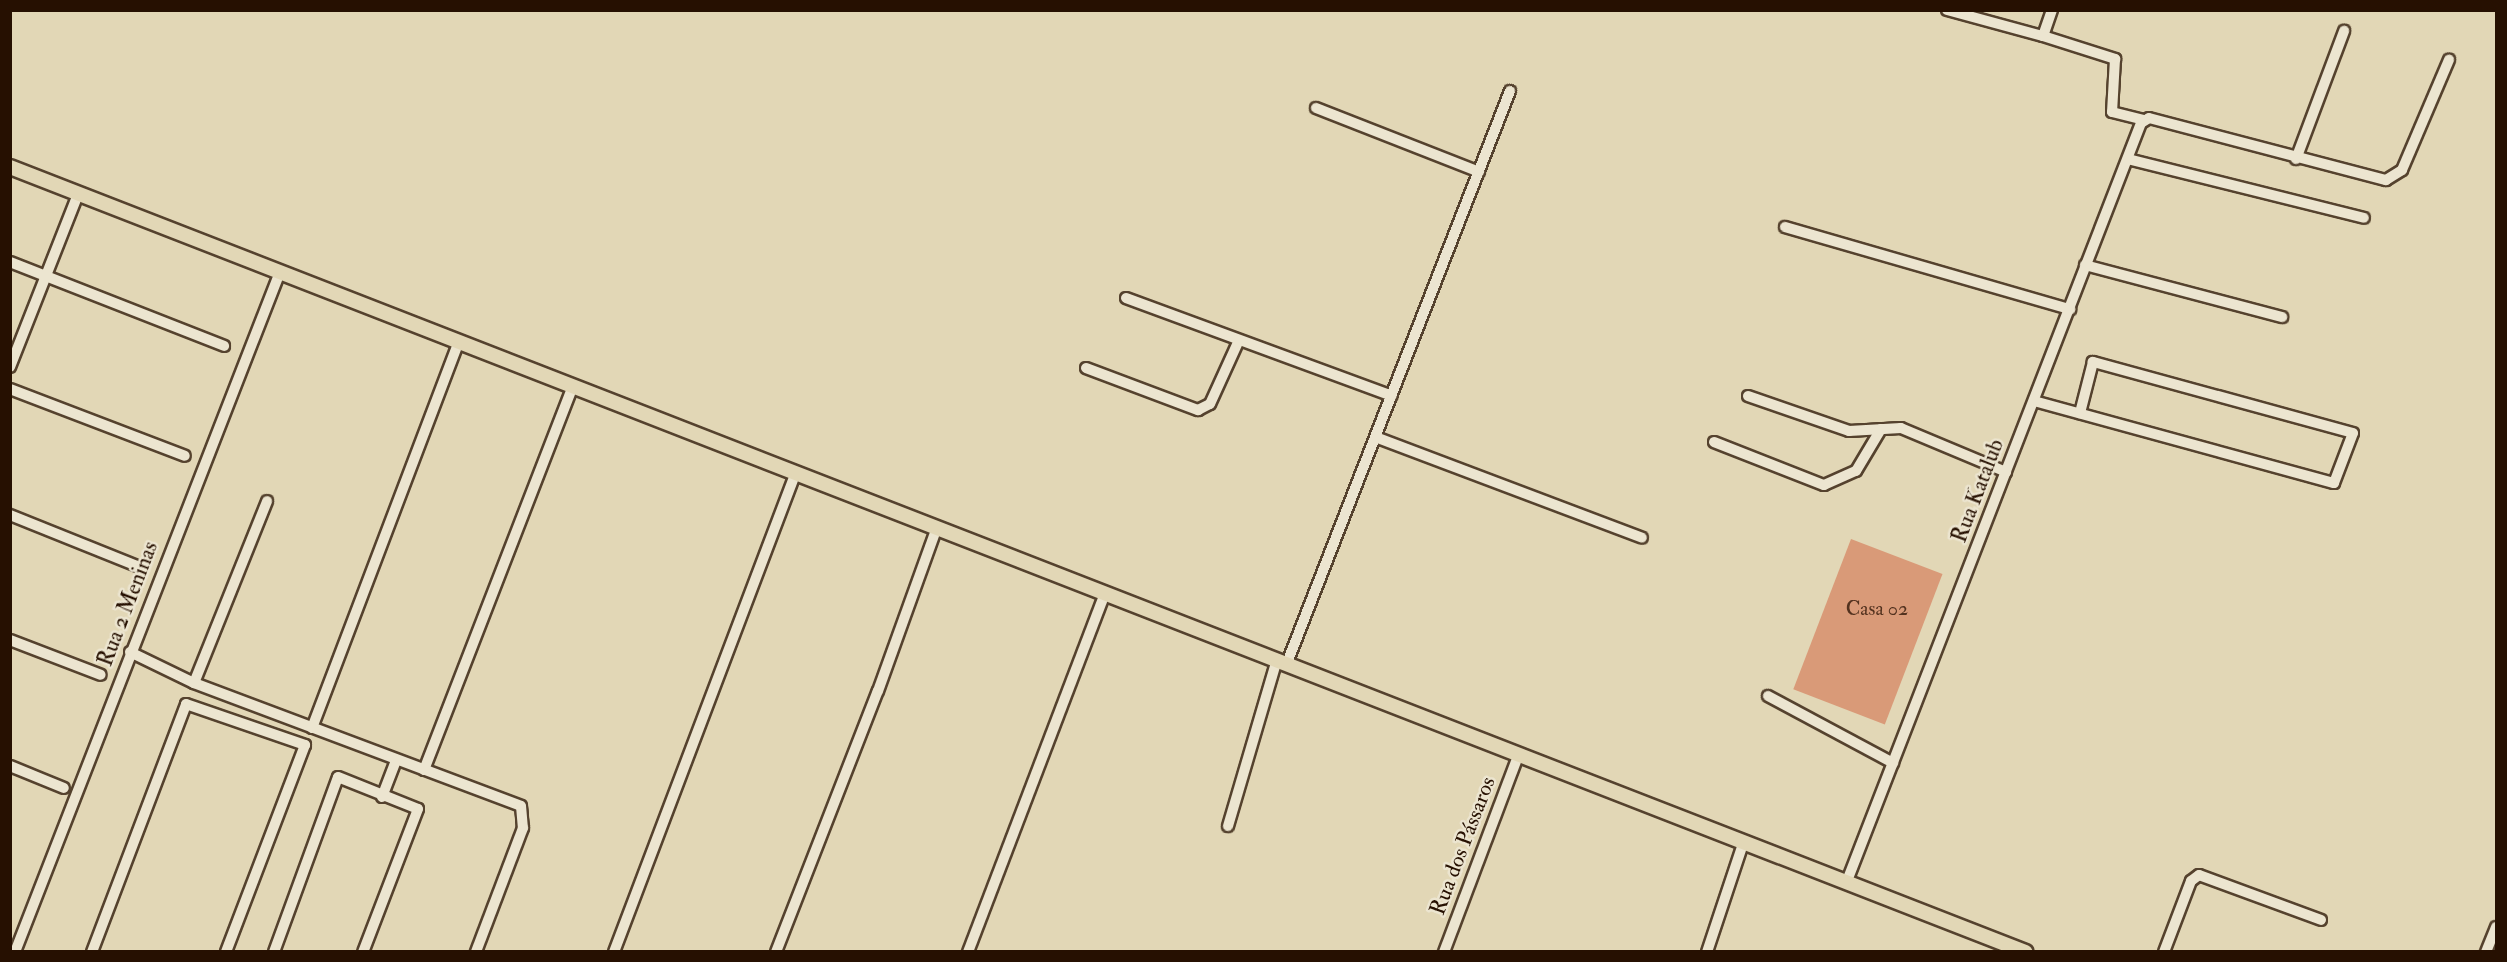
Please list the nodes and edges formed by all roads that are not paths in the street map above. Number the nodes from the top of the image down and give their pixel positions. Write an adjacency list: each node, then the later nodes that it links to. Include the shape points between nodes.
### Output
1 (1947, 10): 4 (street)
2 (2052, 10): 4 (street)
3 (2344, 31): 10 (street)
4 (2043, 36): 8 (street, via 2115,59 2112,112)
5 (2449, 60): 10 (street, via 2396,177 2374,179)
6 (1510, 91): 12 (street)
7 (1316, 108): 12 (street)
8 (2146, 119): 9 (street, Rua Katalub); 10 (street)
9 (2128, 159): 14 (street); 17 (street, Rua Katalub)
10 (2296, 159)
11 (10, 168): 13 (main road)
12 (1479, 172): 30 (street)
13 (78, 194): 18 (main road); 19 (street)
14 (2364, 218)
15 (1785, 227): 21 (street)
16 (10, 262): 19 (street)
17 (2085, 265): 21 (street, Rua Katalub); 22 (street)
18 (280, 272): 24 (main road); 47 (street, Rua 2 Meninas)
19 (46, 276): 25 (street); 26 (street)
20 (1126, 298): 23 (street)
21 (2070, 309): 32 (street, Rua Katalub)
22 (2282, 317)
23 (1239, 340): 27 (street, via 1204,408); 30 (street)
24 (459, 342): 28 (main road); 54 (street)
25 (224, 346)
26 (10, 367)
27 (1086, 368)
28 (573, 386): 38 (main road); 59 (street)
29 (10, 388): 37 (street)
30 (1392, 396): 35 (street)
31 (1748, 396): 34 (street, via 1850,431)
32 (2034, 401): 33 (street); 39 (street, Rua Katalub)
33 (2080, 413): 33 (street, via 2334,483 2353,433 2093,362)
34 (1881, 429): 36 (street, via 1856,471 1824,485); 39 (street, via 1901,428)
35 (1378, 438): 43 (street); 48 (street)
36 (1714, 441)
37 (185, 456)
38 (796, 472): 42 (main road); 73 (street)
39 (2006, 472): 57 (street, Rua Katalub)
40 (267, 501): 50 (street)
41 (10, 515): 44 (street)
42 (937, 527): 45 (main road); 74 (street, via 878,691)
43 (1642, 537)
44 (137, 566)
45 (1105, 593): 48 (main road); 75 (street)
46 (10, 640): 49 (street)
47 (130, 652): 50 (street); 67 (street, Rua 2 Meninas)
48 (1282, 661): 55 (main road); 62 (street)
49 (101, 675)
50 (194, 683): 51 (street)
51 (205, 687): 53 (street); 54 (street)
52 (1768, 696): 57 (street)
53 (197, 708): 68 (street, via 186,704); 69 (street, via 305,745)
54 (312, 728): 56 (street)
55 (1519, 754): 63 (main road); 76 (street, Rua dos Pássaros)
56 (396, 760): 59 (street); 61 (street)
57 (1893, 763): 64 (street, Rua Katalub)
58 (10, 766): 60 (street)
59 (424, 770): 72 (street, via 516,804 524,812 523,828)
60 (64, 788)
61 (382, 796): 70 (street, via 338,777); 71 (street, via 418,809)
62 (1228, 826)
63 (1744, 841): 64 (main road); 77 (street)
64 (1847, 881): 78 (main road)
65 (2321, 920): 79 (street, via 2199,875 2191,881)
66 (2496, 927): 80 (street)
67 (15, 951)
68 (93, 951)
69 (226, 951)
70 (274, 951)
71 (363, 951)
72 (476, 951)
73 (614, 951)
74 (776, 951)
75 (968, 951)
76 (1444, 951)
77 (1707, 951)
78 (2025, 951)
79 (2164, 951)
80 (2486, 951)

